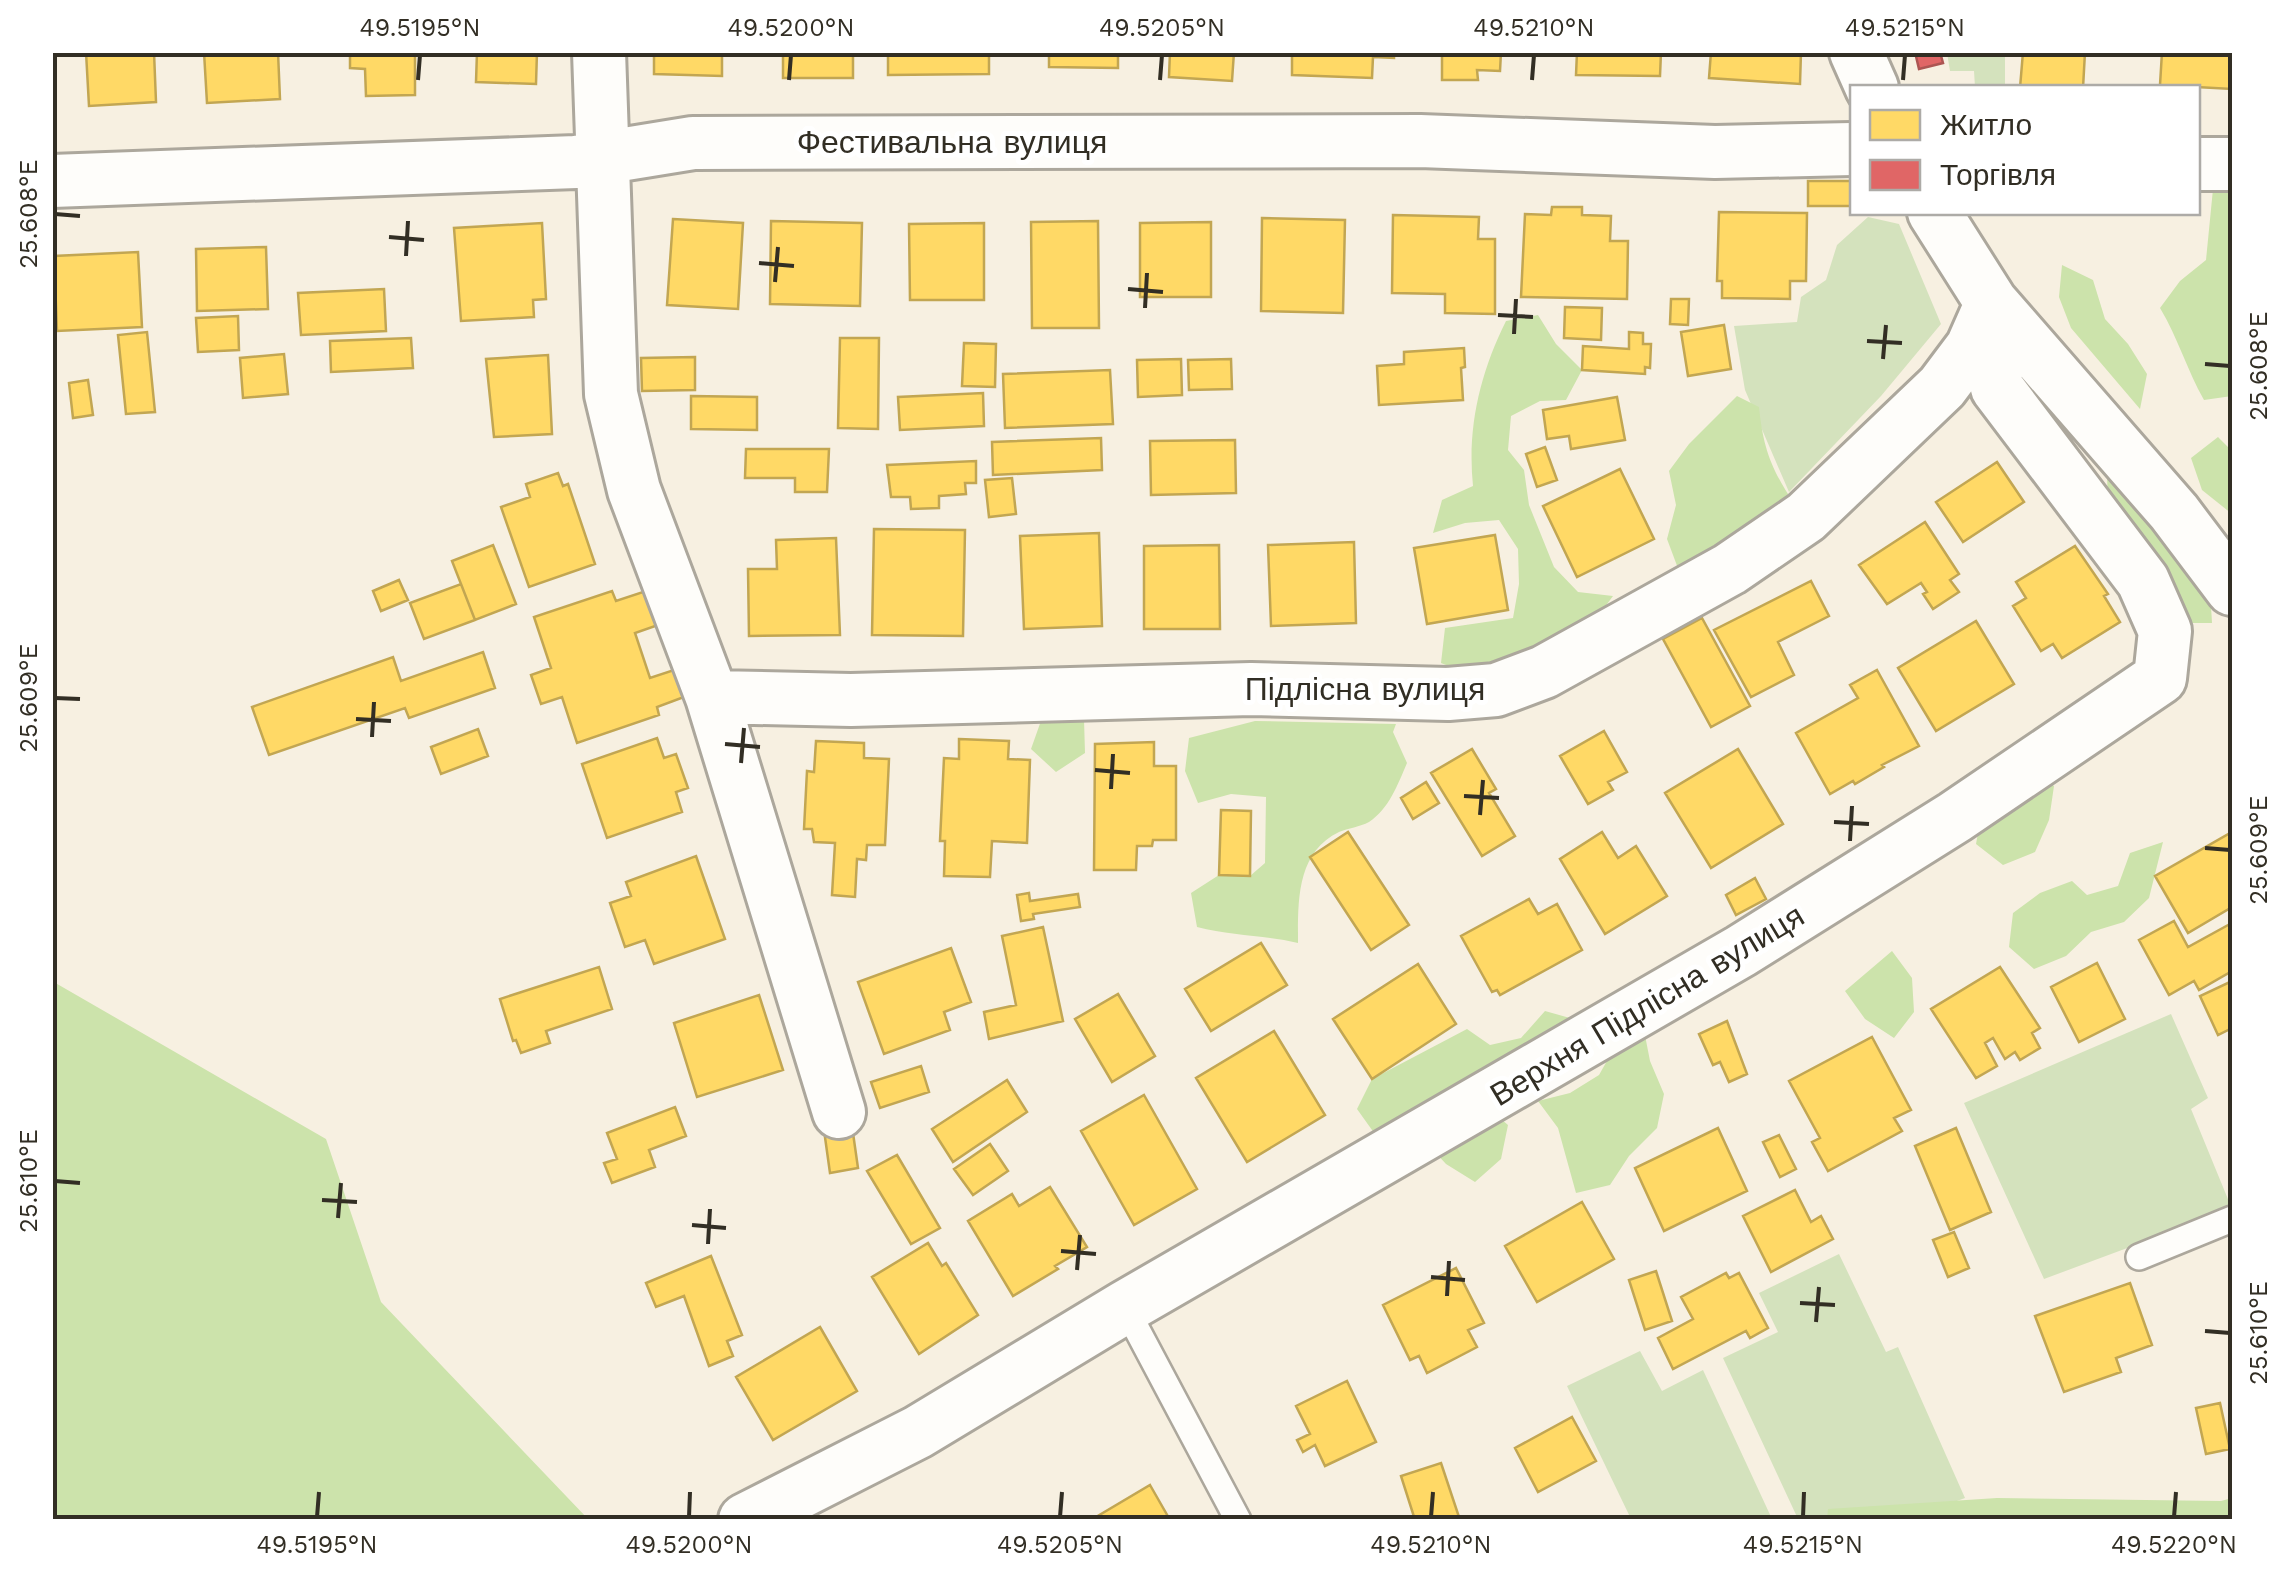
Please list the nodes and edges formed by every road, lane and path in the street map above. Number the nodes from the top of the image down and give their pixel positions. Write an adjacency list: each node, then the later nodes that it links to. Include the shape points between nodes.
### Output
1 (599, 52): 5 (street)
2 (1856, 52): 3 (street)
3 (1871, 85)
4 (1850, 149): 5 (street, Фестивальна вулиця, via 1715,152 1420,141 732,142)
5 (604, 156): 8 (street, Фестивальна вулиця); 12 (street, via 611,394 634,490)
6 (2200, 164): 7 (street)
7 (2232, 164)
8 (52, 182)
9 (1936, 215): 10 (street)
10 (1992, 302): 11 (street); 12 (street, Підлісна вулиця, via 1972,347 1942,387 1806,517 1713,578 1544,672 1496,690); 16 (street, Верхня Підлісна вулиця, via 1997,388 2143,580 2165,632 2160,678 1741,951)
11 (2232, 589)
12 (712, 697): 13 (street)
13 (839, 1112)
14 (2232, 1220): 15 (lane)
15 (2138, 1256)
16 (1125, 1308): 17 (street, Верхня Підлісна вулиця, via 918,1432); 18 (lane)
17 (745, 1520)
18 (1238, 1520)

